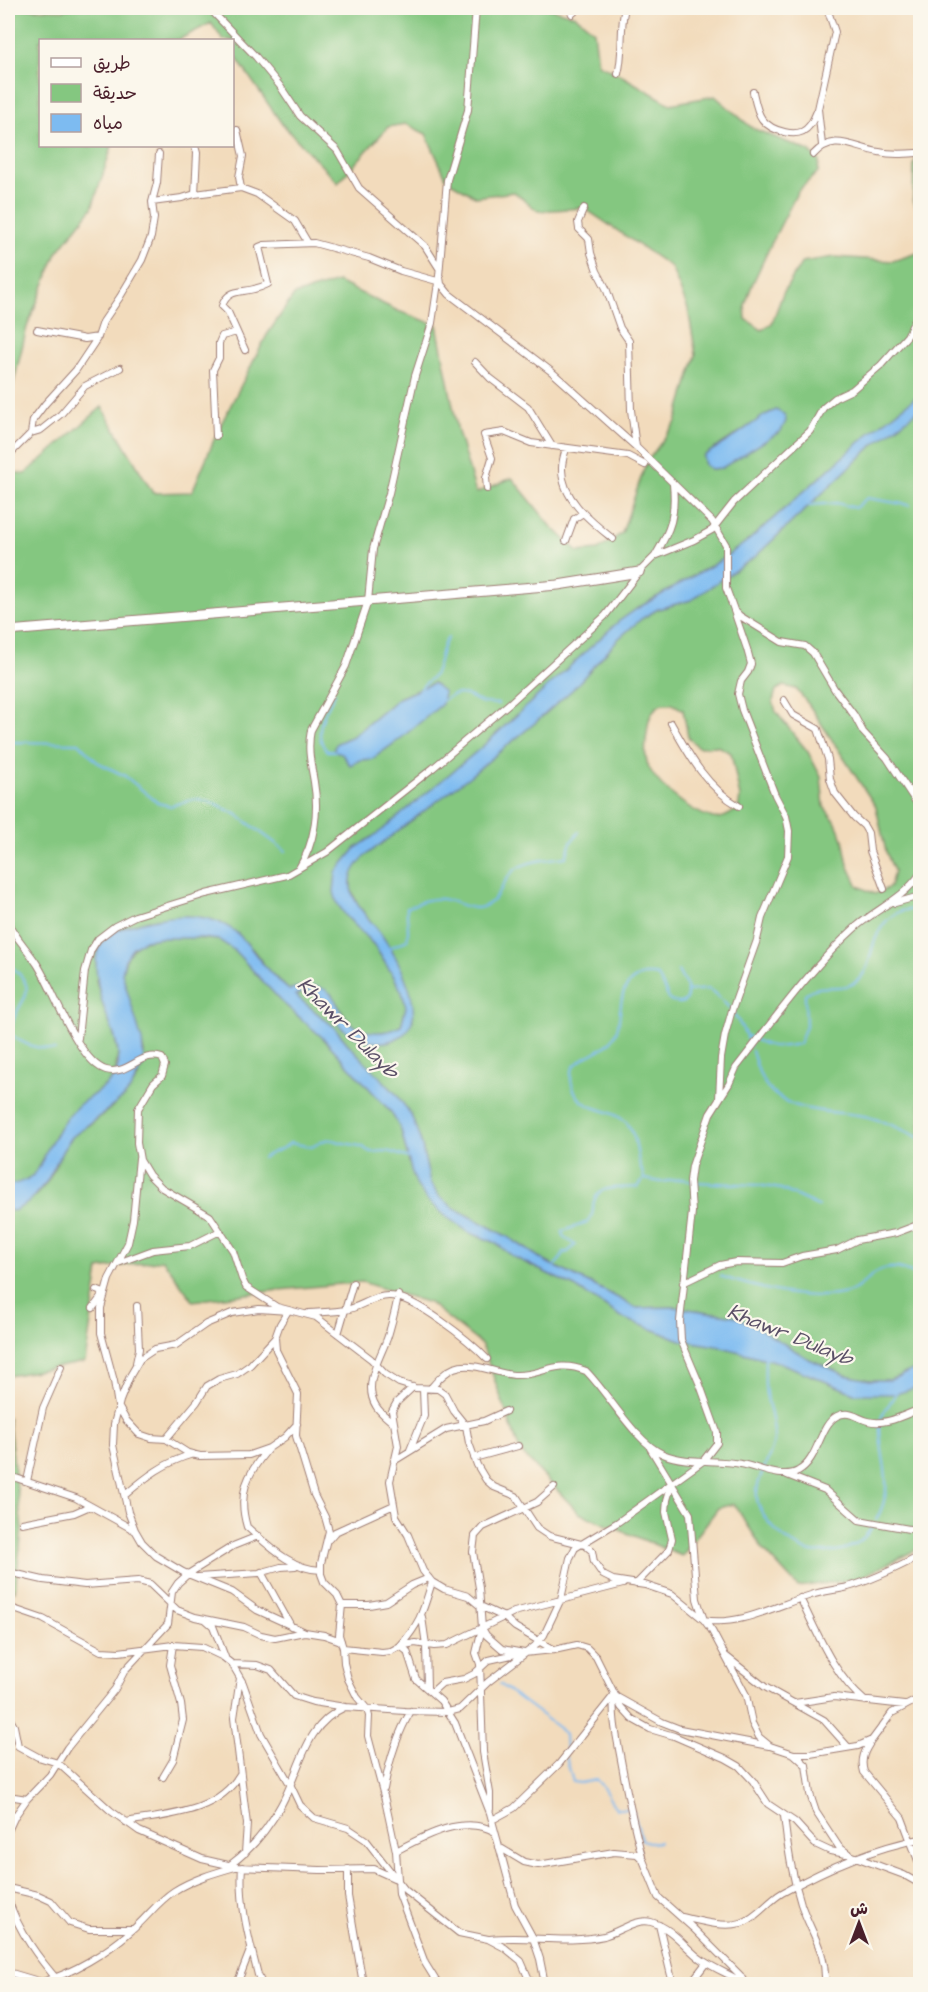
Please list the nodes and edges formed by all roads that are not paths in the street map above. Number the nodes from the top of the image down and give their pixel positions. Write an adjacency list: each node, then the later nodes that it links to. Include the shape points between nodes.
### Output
1 (209, 8): 21 (street, via 256,57 300,116 337,150 359,188 425,246)
2 (476, 8): 21 (street, via 468,110 447,180)
3 (569, 8): 4 (street, via 572,15)
4 (579, 8)
5 (625, 8): 7 (street)
6 (827, 8): 9 (street, via 834,32)
7 (618, 74)
8 (753, 92): 9 (street, via 760,117 780,131 803,132)
9 (818, 109): 11 (street)
10 (237, 130): 16 (street, via 243,156)
11 (822, 145): 13 (street, via 838,142 876,152); 15 (street)
12 (195, 147): 17 (street)
13 (917, 153)
14 (159, 154): 18 (street)
15 (813, 154)
16 (241, 188): 17 (street); 20 (street, via 257,194 295,221)
17 (195, 194): 18 (street)
18 (152, 202): 26 (street, via 151,237)
19 (584, 208): 33 (street, via 579,229 589,239 597,271 629,341)
20 (308, 243): 22 (street); 25 (street, via 259,247 268,284 232,293 222,306)
21 (440, 268): 22 (street)
22 (438, 278): 33 (street, via 449,294 552,372); 45 (street, via 432,323 415,376 373,549)
23 (921, 310): 40 (street, via 907,336 881,365 823,408 810,430 734,502)
24 (38, 330): 26 (street, via 85,339)
25 (237, 332): 27 (street); 31 (street, via 222,336 213,370)
26 (98, 337): 30 (street, via 76,370 33,420)
27 (245, 350)
28 (475, 362): 32 (street, via 528,407)
29 (120, 368): 30 (street, via 85,386 52,421)
30 (31, 433): 35 (street)
31 (216, 436)
32 (552, 446): 34 (street); 38 (street, via 504,432 484,435 492,458)
33 (636, 447): 37 (street)
34 (566, 449): 36 (street, via 621,454); 39 (street, via 562,468 566,489)
35 (8, 456)
36 (645, 465)
37 (673, 483): 40 (street); 43 (street, via 674,519)
38 (487, 489)
39 (583, 513): 41 (street); 42 (street, via 574,519)
40 (715, 526): 43 (street, via 694,540); 46 (street, via 726,545 726,588)
41 (613, 539)
42 (566, 541)
43 (655, 556): 44 (street)
44 (639, 572): 45 (main road, via 558,585); 52 (street, via 605,616 512,701 327,852)
45 (368, 601): 47 (main road); 52 (street, via 346,666 311,730 315,825)
46 (734, 610): 51 (street, via 782,642 805,646 813,653 863,732 887,758); 59 (street, via 750,664 738,694 789,831 788,856 762,918 725,1035)
47 (8, 631)
48 (784, 700): 54 (street, via 793,715 818,729 835,793 868,833 870,851)
49 (671, 723): 50 (street, via 702,776)
50 (739, 806)
51 (921, 808)
52 (298, 870): 58 (street, via 135,916 98,939 85,971)
53 (921, 874): 56 (street, via 902,896)
54 (884, 889)
55 (921, 896): 56 (street)
56 (886, 906): 59 (street, via 857,926 804,984 736,1068)
57 (8, 923): 58 (street, via 37,964)
58 (78, 1040): 60 (street, via 90,1058 110,1071 130,1067 150,1056 162,1058 162,1076 138,1109)
59 (719, 1100): 64 (street, via 710,1114 691,1175 692,1212)
60 (139, 1155): 62 (street, via 162,1188 202,1210); 63 (street, via 133,1220)
61 (921, 1224): 64 (street, via 782,1263 720,1265)
62 (220, 1231): 63 (street, via 190,1246 153,1250); 72 (street, via 233,1251 246,1287)
63 (118, 1263): 67 (street)
64 (684, 1282): 97 (street, via 681,1340 717,1432 717,1443)
65 (353, 1283): 71 (street)
66 (96, 1290): 67 (street)
67 (104, 1293): 70 (street); 82 (street, via 101,1333)
68 (398, 1295): 71 (street); 76 (street, via 442,1321); 77 (street)
69 (137, 1306): 79 (street, via 139,1349)
70 (93, 1308)
71 (346, 1310): 73 (street); 74 (street)
72 (288, 1311): 73 (street); 75 (street); 79 (street, via 259,1309 232,1313 206,1324 176,1345 154,1349)
73 (302, 1313): 74 (street, via 316,1317)
74 (338, 1334): 77 (street)
75 (275, 1338): 86 (street, via 276,1350 298,1394); 88 (street, via 250,1365 207,1386)
76 (487, 1359)
77 (376, 1364): 80 (street, via 392,1378); 85 (street, via 372,1392 375,1405)
78 (61, 1366): 101 (street, via 43,1408)
79 (135, 1367): 82 (street)
80 (412, 1387): 81 (street); 85 (street, via 392,1411)
81 (427, 1389): 87 (street, via 445,1394); 90 (street, via 455,1368 483,1367 514,1375 575,1366 596,1381); 94 (street, via 424,1416)
82 (118, 1407): 88 (street, via 139,1434); 104 (street, via 113,1445)
83 (921, 1409): 99 (street, via 879,1422 846,1413 838,1415 831,1420 806,1466)
84 (506, 1411): 87 (street)
85 (393, 1423): 98 (street, via 398,1446)
86 (297, 1424): 93 (street); 112 (street, via 314,1495 329,1532)
87 (466, 1426): 94 (street, via 446,1429); 96 (street)
88 (166, 1439): 95 (street)
89 (921, 1440): 92 (street)
90 (648, 1445): 97 (street, via 663,1454); 102 (street)
91 (518, 1446): 96 (street)
92 (921, 1448)
93 (269, 1449): 95 (street, via 249,1455); 111 (street, via 246,1483 243,1503 247,1527)
94 (410, 1450): 98 (street)
95 (193, 1454): 104 (street, via 159,1468)
96 (474, 1458): 107 (street, via 486,1480 516,1496)
97 (703, 1461): 99 (street); 102 (street)
98 (393, 1462): 105 (street, via 390,1481)
99 (787, 1474): 109 (street, via 825,1490 860,1520)
100 (16, 1478): 101 (street)
101 (27, 1481): 106 (street)
102 (672, 1483): 113 (street, via 618,1522); 123 (street, via 666,1512 672,1539 669,1551); 133 (street, via 690,1514 697,1599)
103 (554, 1487): 107 (street)
104 (125, 1495): 110 (street)
105 (394, 1505): 112 (street, via 335,1532); 121 (street)
106 (90, 1506): 108 (street); 110 (street)
107 (525, 1508): 113 (street, via 537,1528 549,1536); 128 (street, via 483,1527 475,1536 473,1552)
108 (22, 1523)
109 (921, 1529)
110 (135, 1530): 119 (street, via 156,1556)
111 (258, 1536): 115 (street); 119 (street, via 233,1546)
112 (327, 1542): 116 (street)
113 (580, 1543): 122 (street, via 592,1551 603,1575); 125 (street, via 570,1558)
114 (921, 1557): 124 (street, via 865,1581)
115 (296, 1566): 116 (street); 118 (street)
116 (321, 1570): 127 (street, via 324,1582)
117 (8, 1572): 126 (street, via 85,1585 138,1581 150,1584)
118 (261, 1572): 120 (street); 134 (street)
119 (188, 1574): 120 (street); 126 (street, via 172,1592)
120 (196, 1578): 134 (street, via 232,1592 257,1610)
121 (430, 1580): 127 (street, via 412,1585 386,1602); 128 (street, via 468,1596); 130 (street)
122 (627, 1583): 123 (street); 125 (street)
123 (636, 1584): 133 (street, via 672,1594)
124 (800, 1598): 133 (street, via 725,1622); 155 (street, via 838,1671)
125 (561, 1599): 131 (street); 138 (street)
126 (171, 1605): 132 (street); 143 (street, via 168,1624)
127 (342, 1605): 137 (street)
128 (480, 1606): 131 (street); 135 (street)
129 (8, 1607): 143 (street, via 43,1619 101,1651)
130 (422, 1616): 140 (street); 141 (street)
131 (504, 1617): 135 (street); 138 (street)
132 (204, 1619): 136 (street, via 275,1638); 147 (street, via 213,1626)
133 (704, 1620): 146 (street)
134 (291, 1626): 136 (street)
135 (482, 1628): 140 (street, via 447,1644); 145 (street, via 502,1649); 149 (street, via 476,1653)
136 (305, 1632): 137 (street)
137 (341, 1641): 142 (street)
138 (539, 1641): 144 (street); 145 (street)
139 (173, 1645): 143 (street); 147 (street, via 202,1647); 169 (street, via 170,1665 183,1720)
140 (426, 1645): 141 (street); 151 (street)
141 (400, 1646): 142 (street, via 382,1652); 151 (street, via 407,1651 416,1679)
142 (343, 1648): 159 (street, via 348,1679)
143 (144, 1649): 167 (street)
144 (555, 1650): 145 (street); 153 (street, via 577,1644 587,1648 596,1657)
145 (526, 1653): 149 (street, via 489,1660); 152 (street)
146 (724, 1654): 156 (street, via 765,1687); 164 (street, via 746,1695 752,1723 759,1737)
147 (226, 1659): 148 (street)
148 (232, 1664): 150 (street); 158 (street, via 271,1670 294,1695)
149 (480, 1669): 151 (street); 152 (street)
150 (240, 1678): 168 (street, via 234,1718); 170 (street, via 261,1734)
151 (429, 1689): 161 (street)
152 (480, 1690): 161 (street, via 460,1709); 175 (street)
153 (614, 1695): 164 (street, via 680,1729); 175 (street, via 559,1764 514,1808); 176 (street, via 632,1719 739,1766 768,1804); 187 (street, via 615,1733)
154 (921, 1698): 157 (street)
155 (865, 1701): 156 (street, via 834,1697); 157 (street)
156 (794, 1703): 165 (street, via 824,1720)
157 (905, 1705): 163 (street, via 892,1713)
158 (345, 1707): 159 (street); 170 (street, via 330,1714 318,1727)
159 (367, 1709): 160 (street); 171 (street, via 368,1736)
160 (411, 1711): 161 (street); 171 (street, via 392,1751)
161 (448, 1712): 175 (street)
162 (8, 1716): 167 (street, via 18,1746)
163 (872, 1740): 165 (street); 181 (street, via 864,1752 864,1772 902,1818)
164 (770, 1746): 166 (street)
165 (848, 1747): 166 (street)
166 (794, 1754): 185 (street, via 806,1765 816,1812 839,1847)
167 (58, 1762): 173 (street); 177 (street)
168 (241, 1773): 177 (street, via 221,1798 195,1809); 184 (street, via 247,1824)
169 (163, 1777)
170 (290, 1784): 184 (street, via 282,1805); 191 (street, via 300,1805 315,1818 348,1828 366,1840)
171 (384, 1793): 183 (street)
172 (8, 1796): 173 (street)
173 (27, 1799): 174 (street); 178 (street)
174 (8, 1801)
175 (491, 1816): 179 (street)
176 (784, 1816): 185 (street, via 795,1821 815,1844); 193 (street)
177 (126, 1822): 188 (street, via 166,1845 202,1859)
178 (8, 1831)
179 (495, 1832): 182 (street); 183 (street, via 472,1824 448,1828)
180 (921, 1839): 181 (street)
181 (910, 1841): 186 (street); 189 (street)
182 (498, 1847): 187 (street, via 524,1862 538,1865 614,1852 637,1854); 199 (street, via 515,1905)
183 (396, 1851): 191 (street)
184 (245, 1853): 188 (street)
185 (850, 1855): 186 (street)
186 (859, 1858): 192 (street); 193 (street)
187 (643, 1860): 196 (street, via 658,1897)
188 (236, 1866): 190 (street); 198 (street, via 175,1890); 201 (street)
189 (921, 1866)
190 (348, 1869): 191 (street, via 374,1869); 209 (street, via 348,1896)
191 (397, 1880): 200 (street, via 459,1933); 210 (street, via 412,1930)
192 (921, 1884)
193 (796, 1886): 196 (street, via 742,1922 718,1924); 216 (street, via 825,1963)
194 (8, 1888): 198 (street, via 51,1901 70,1923 89,1929)
195 (8, 1899): 204 (street, via 24,1937)
196 (678, 1916): 215 (street)
197 (659, 1925): 199 (street, via 639,1922 604,1935 577,1939); 202 (street); 213 (street)
198 (134, 1929): 204 (street)
199 (533, 1938): 200 (street); 212 (street)
200 (488, 1939): 211 (street, via 506,1947 521,1961)
201 (251, 1948): 207 (street); 208 (street)
202 (706, 1963): 214 (street); 215 (street)
203 (8, 1972): 205 (street)
204 (55, 1978): 205 (street); 206 (street)
205 (45, 1983)
206 (61, 1984)
207 (237, 1984)
208 (262, 1984)
209 (363, 1984)
210 (438, 1984)
211 (531, 1984)
212 (545, 1984)
213 (673, 1984)
214 (690, 1984)
215 (745, 1984)
216 (825, 1984)

